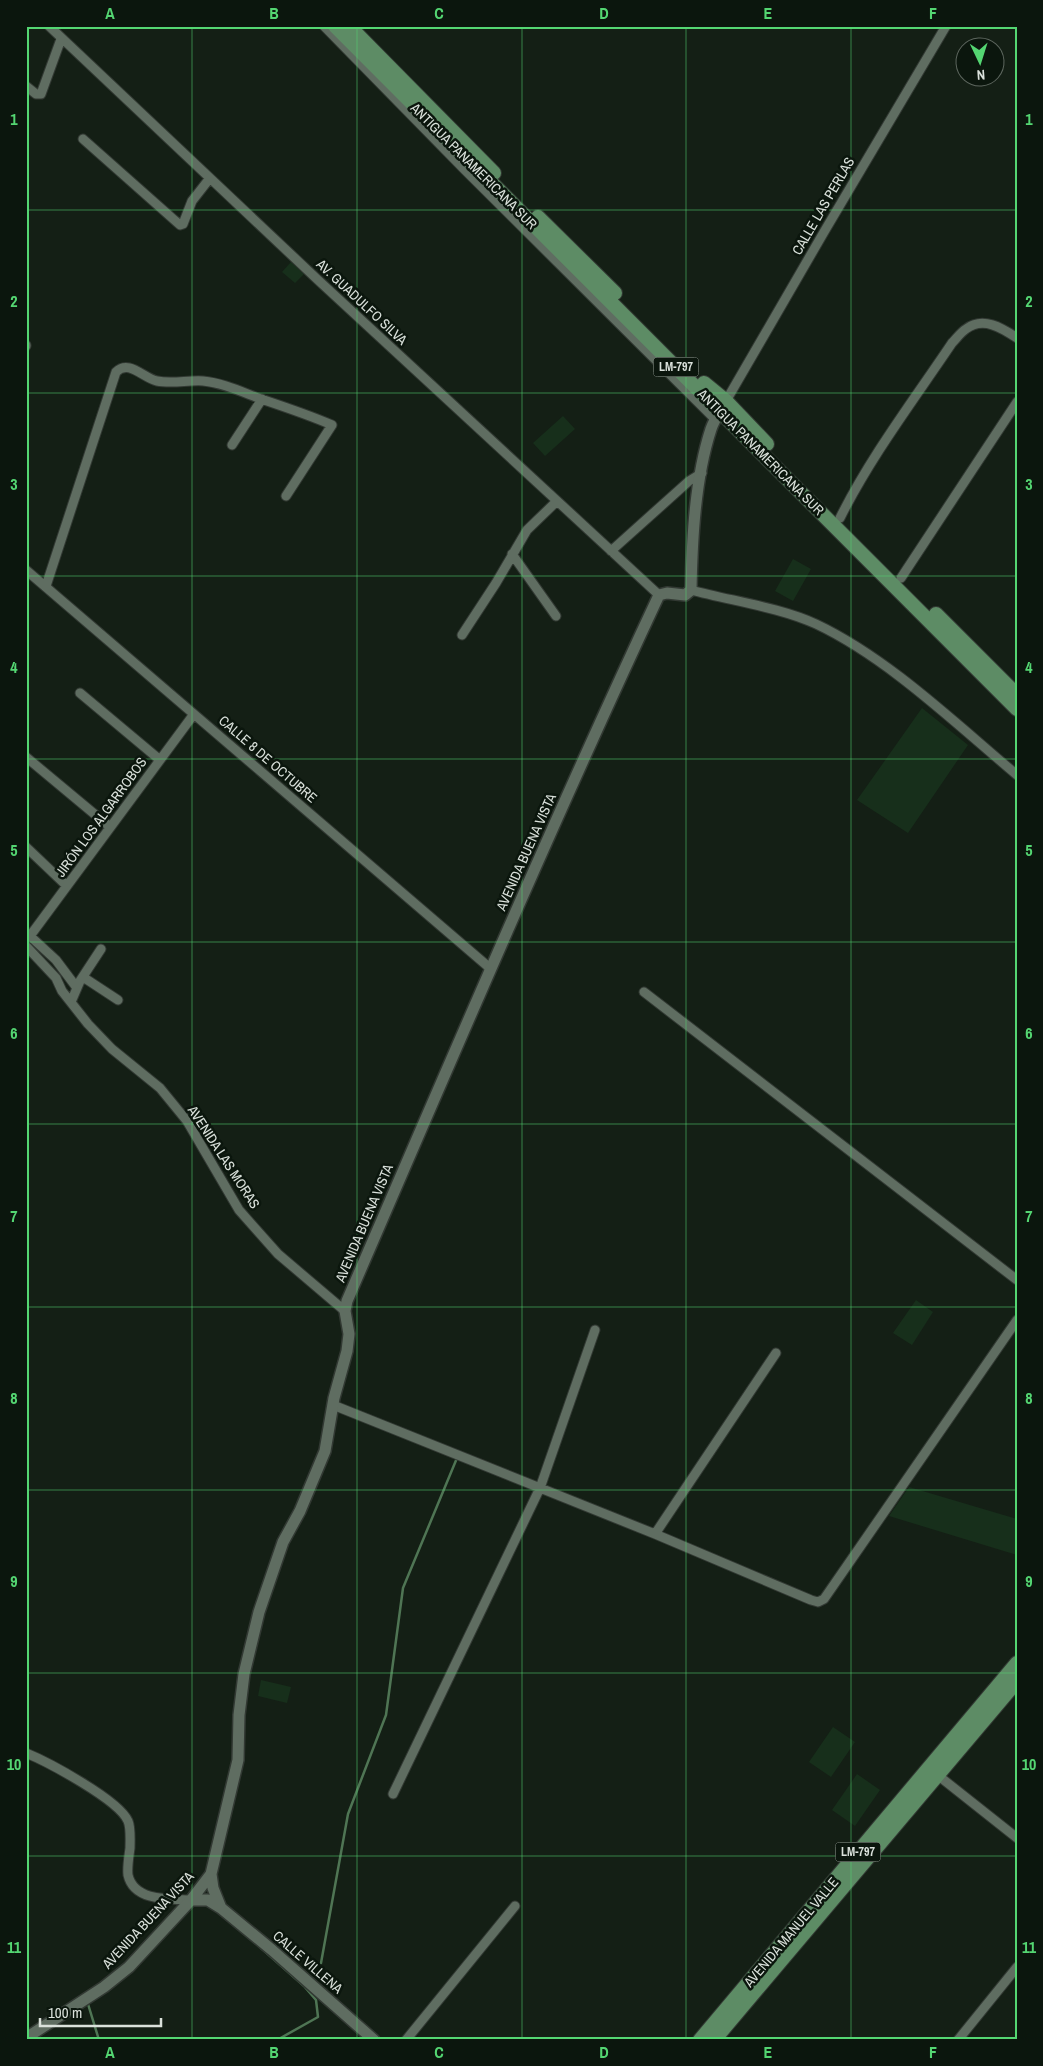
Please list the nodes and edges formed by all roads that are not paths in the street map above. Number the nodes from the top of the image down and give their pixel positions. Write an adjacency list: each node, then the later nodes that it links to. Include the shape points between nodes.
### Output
1 (49, 26): 6 (street, AV. GUADULFO SILVA)
2 (324, 26): 14 (street, via 465,170)
3 (335, 26): 10 (main road, ANTIGUA PANAMERICANA SUR / LM-797)
4 (349, 26): 10 (main road, ANTIGUA PANAMERICANA SUR / LM-797)
5 (946, 26): 14 (street, CALLE LAS PERLAS)
6 (61, 39): 7 (street, via 41,94); 9 (street, AV. GUADULFO SILVA)
7 (26, 86)
8 (83, 139): 9 (street, via 180,225 192,201)
9 (210, 178): 18 (street, AV. GUADULFO SILVA)
10 (585, 270): 14 (main road, ANTIGUA PANAMERICANA SUR / LM-797)
11 (1017, 338): 19 (street, via 988,323 966,328 952,343 879,449)
12 (262, 399): 15 (street); 17 (street, via 332,425); 24 (street, via 226,386 203,381 156,381 125,367 120,368 116,372)
13 (1017, 402): 23 (street)
14 (721, 410): 16 (street, via 711,428); 19 (main road, ANTIGUA PANAMERICANA SUR / LM-797); 31 (main road, ANTIGUA PANAMERICANA SUR / LM-797)
15 (232, 445)
16 (702, 473): 20 (street); 25 (street, via 692,545)
17 (286, 496)
18 (557, 501): 20 (street, AV. GUADULFO SILVA); 21 (street, via 527,530)
19 (840, 518): 23 (main road, ANTIGUA PANAMERICANA SUR / LM-797)
20 (611, 551): 26 (street, AV. GUADULFO SILVA)
21 (512, 554): 27 (street); 28 (street)
22 (26, 570): 24 (street, CALLE 8 DE OCTUBRE)
23 (901, 578): 30 (main road, ANTIGUA PANAMERICANA SUR / LM-797)
24 (46, 586): 32 (street, CALLE 8 DE OCTUBRE)
25 (691, 590): 26 (street, via 685,595); 35 (street, via 789,614 816,625 881,662)
26 (659, 595): 41 (street, AVENIDA BUENA VISTA)
27 (556, 616)
28 (462, 636)
29 (80, 693): 34 (street)
30 (1017, 695)
31 (1017, 710)
32 (194, 714): 34 (street, JIRÓN LOS ALGARROBOS); 41 (street, CALLE 8 DE OCTUBRE)
33 (26, 757): 36 (street)
34 (160, 760): 36 (street, JIRÓN LOS ALGARROBOS)
35 (1017, 775)
36 (110, 827): 38 (street, JIRÓN LOS ALGARROBOS)
37 (26, 847): 38 (street)
38 (67, 886): 43 (street, JIRÓN LOS ALGARROBOS, via 30,936 56,960)
39 (26, 946): 46 (street, AVENIDA LAS MORAS, via 56,978)
40 (101, 949): 42 (street)
41 (491, 969): 48 (street, AVENIDA BUENA VISTA, via 347,1301)
42 (83, 977): 43 (street); 45 (street)
43 (77, 988): 46 (street)
44 (644, 992): 47 (street)
45 (118, 1000)
46 (71, 1002): 48 (street, AVENIDA LAS MORAS, via 112,1048 160,1088 187,1121 239,1210 278,1254)
47 (1017, 1280)
48 (346, 1311): 52 (street, AVENIDA BUENA VISTA, via 347,1351)
49 (1017, 1320): 54 (street, via 821,1601 802,1597)
50 (595, 1330): 53 (street)
51 (776, 1353): 54 (street)
52 (333, 1405): 53 (street); 61 (street, AVENIDA BUENA VISTA, via 322,1458 283,1542 259,1612 244,1674 238,1760)
53 (540, 1488): 54 (street); 59 (street)
54 (655, 1534)
55 (1017, 1663): 58 (main road, AVENIDA MANUEL VALLE / LM-797)
56 (1017, 1681): 58 (main road, AVENIDA MANUEL VALLE / LM-797)
57 (26, 1753): 62 (street, via 83,1783 119,1810 128,1821 128,1875 134,1887 152,1897)
58 (933, 1772): 60 (street); 66 (main road, AVENIDA MANUEL VALLE / LM-797)
59 (394, 1794)
60 (1017, 1838)
61 (211, 1874): 62 (street, AVENIDA BUENA VISTA); 64 (street)
62 (191, 1900): 64 (street, via 208,1900); 67 (street, AVENIDA BUENA VISTA, via 129,1968)
63 (515, 1906): 69 (street)
64 (221, 1908): 68 (street, CALLE VILLENA)
65 (1017, 1967): 71 (street)
66 (719, 2034): 70 (main road, AVENIDA MANUEL VALLE / LM-797)
67 (26, 2038)
68 (374, 2040)
69 (406, 2040)
70 (700, 2040)
71 (958, 2040)

